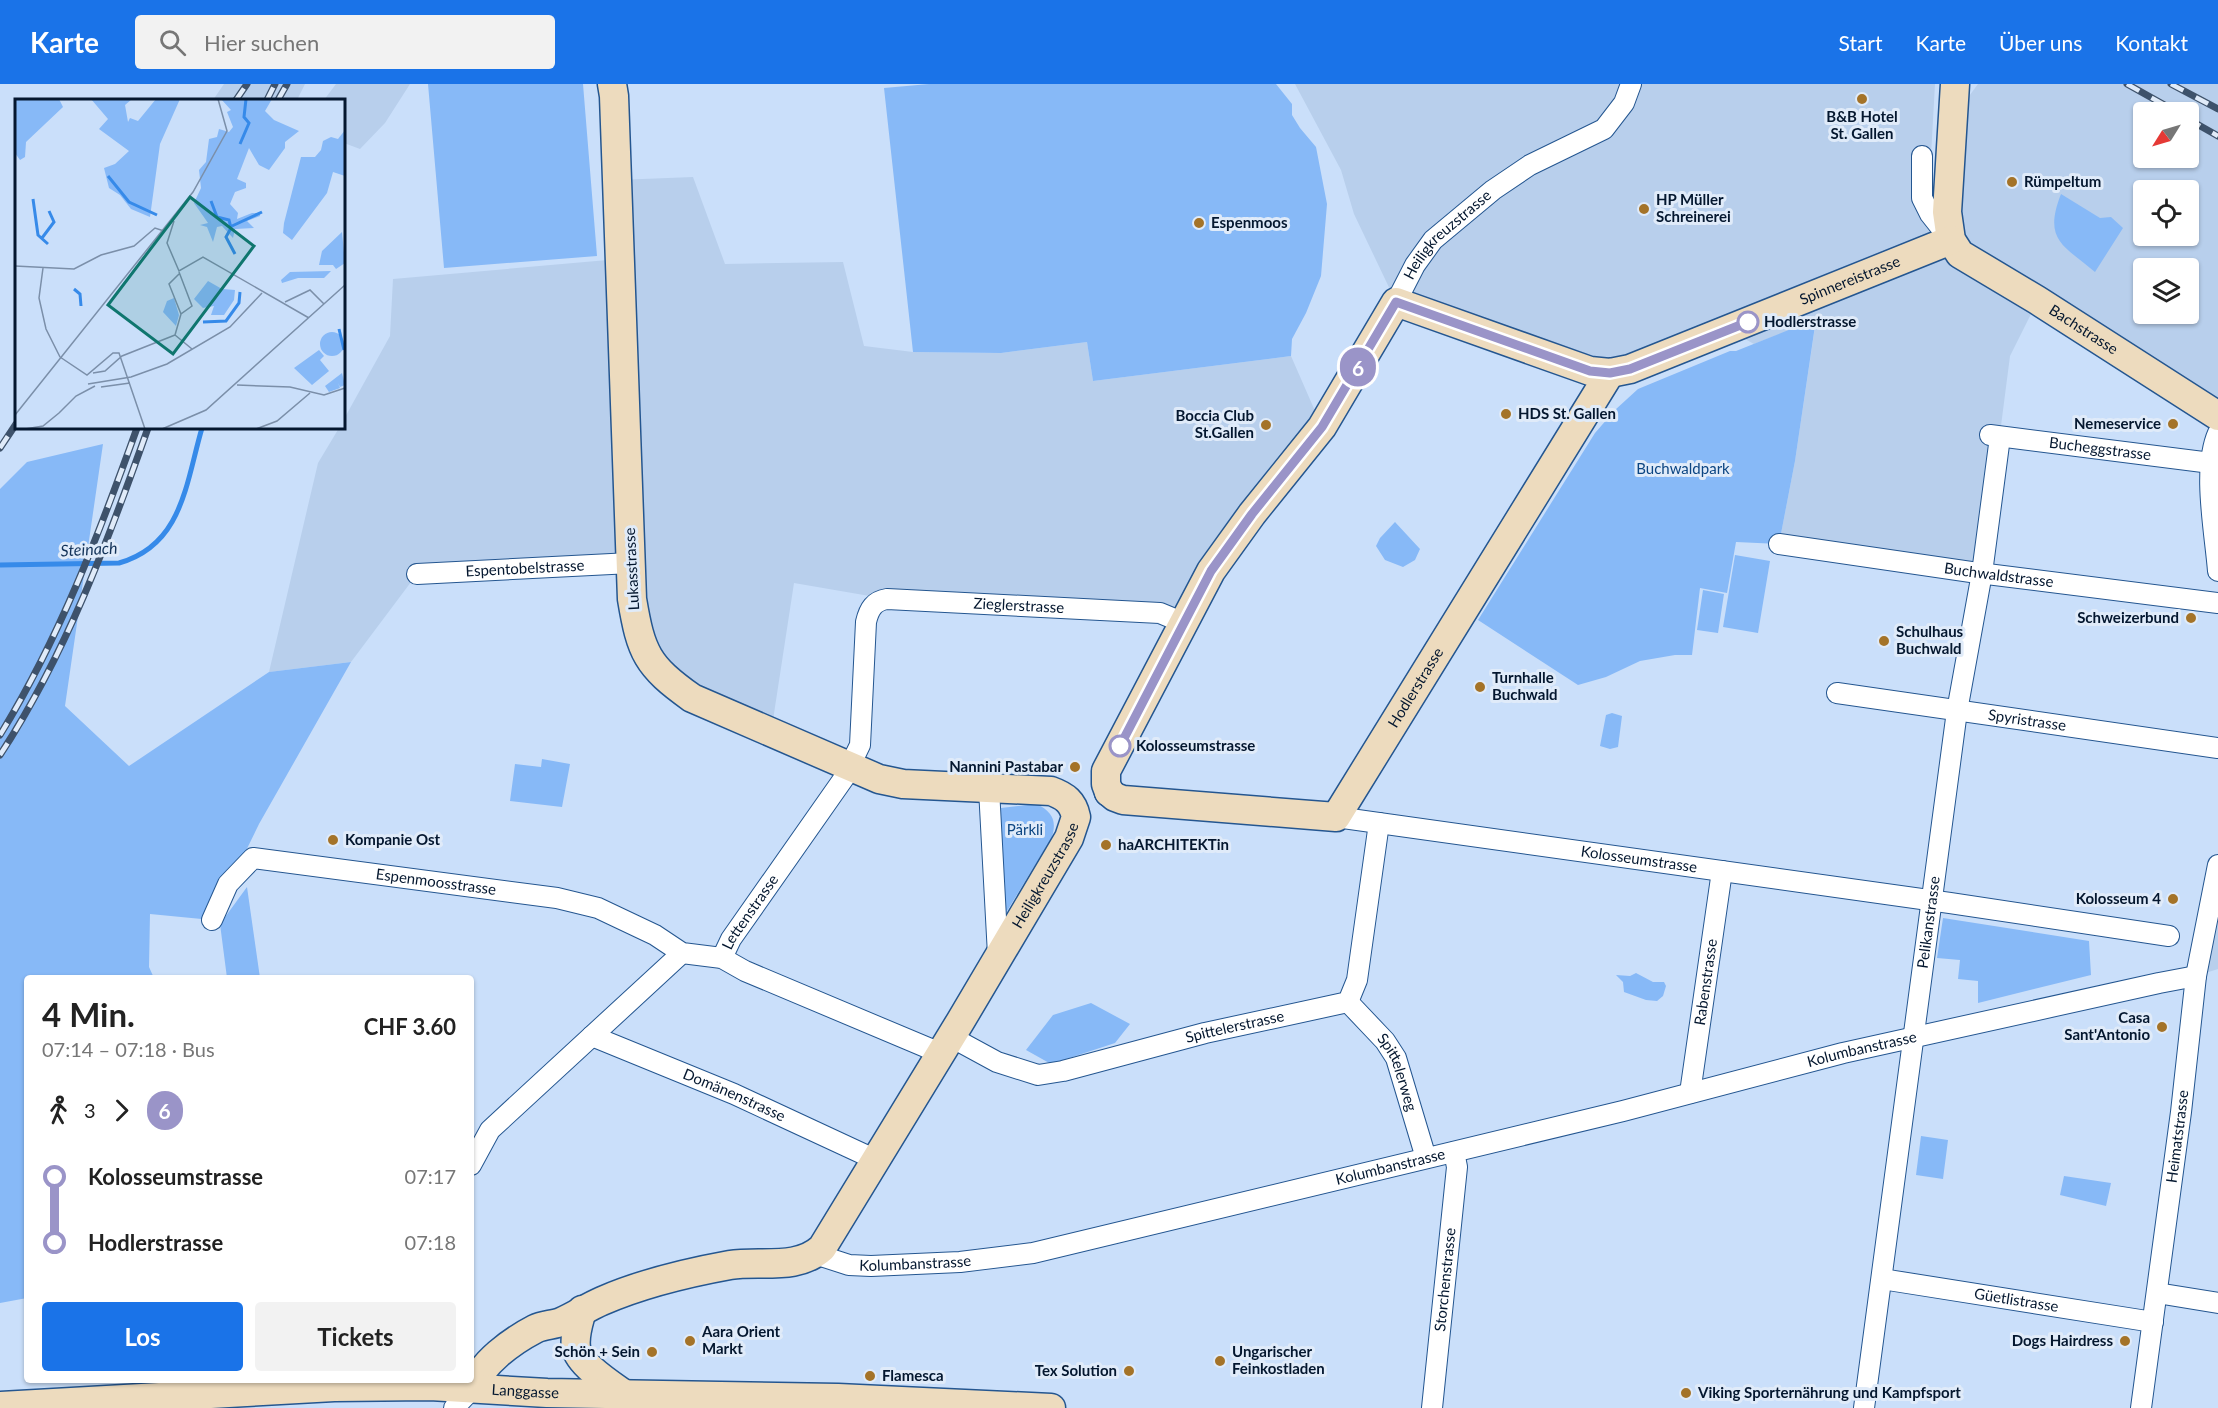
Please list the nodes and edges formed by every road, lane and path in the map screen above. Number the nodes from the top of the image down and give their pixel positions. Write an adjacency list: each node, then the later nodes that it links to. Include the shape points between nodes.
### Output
1 (612, 84): 13 (main road, Lukasstrasse)
2 (1631, 84): 6 (street, Heiligkreuzstrasse, via 1604,129 1530,165 1433,240)
3 (1955, 84): 5 (main road, via 1947,212)
4 (1922, 156): 5 (street, via 1923,198 1930,214)
5 (1951, 240): 7 (main road, Spinnereistrasse, via 1630,369); 8 (main road, Bachstrasse, via 1960,254)
6 (1396, 302): 7 (main road, Spinnereistrasse, via 1590,371); 19 (main road, Heiligkreuzstrasse, via 1322,427 1221,555)
7 (1610, 373): 27 (main road, Hodlerstrasse)
8 (2218, 416)
9 (2218, 433): 11 (street)
10 (1995, 436): 11 (street, Bucheggstrasse); 15 (street, Pelikanstrasse)
11 (2211, 463): 14 (street)
12 (1779, 544): 15 (street, Buchwaldstrasse)
13 (632, 563): 16 (street, Espentobelstrasse); 23 (main road, Lukasstrasse, via 636,624 645,652 659,672 692,698)
14 (2218, 571)
15 (1982, 573): 17 (street, Buchwaldstrasse); 21 (street, Pelikanstrasse)
16 (417, 574)
17 (2218, 603)
18 (866, 622): 19 (street, Zieglerstrasse, via 874,604 888,598 1160,613); 23 (street, Lettenstrasse, via 860,745)
19 (1184, 623): 25 (main road, Heiligkreuzstrasse, via 1106,771)
20 (1837, 693): 21 (street, Spyristrasse)
21 (1957, 711): 22 (street, Spyristrasse); 31 (street, Pelikanstrasse)
22 (2218, 748)
23 (850, 768): 24 (main road, Lukasstrasse, via 903,784); 36 (street, Lettenstrasse, via 731,939)
24 (989, 789): 26 (main road, Lukasstrasse, via 1051,791 1062,795); 35 (street)
25 (1109, 792): 26 (main road, Heiligkreuzstrasse); 27 (main road, Kolosseumstrasse, via 1124,800)
26 (1074, 808): 35 (main road, Heiligkreuzstrasse, via 1076,817 1069,837)
27 (1336, 817): 28 (street, Kolosseumstrasse)
28 (1379, 823): 30 (street, Kolosseumstrasse); 38 (street, via 1357,980)
29 (2218, 865): 37 (street, Heimatstrasse)
30 (1722, 871): 31 (street, Kolosseumstrasse); 42 (street, Rabenstrasse)
31 (1931, 900): 33 (street, Kolosseumstrasse); 40 (street, Pelikanstrasse)
32 (212, 920): 34 (street, Espenmoosstrasse, via 228,884 253,858 557,898 598,908 655,935)
33 (2169, 936)
34 (682, 953): 36 (street, Lettenstrasse); 39 (street)
35 (998, 955): 41 (main road, Heiligkreuzstrasse)
36 (722, 958): 41 (street, via 745,971)
37 (2196, 976): 40 (street, Kolumbanstrasse); 49 (street, Heimatstrasse)
38 (1348, 1002): 41 (street, Spittelerstrasse, via 1038,1075); 44 (street, Spittelerweg, via 1396,1058)
39 (592, 1036): 45 (street, via 490,1130); 46 (street, Domänenstrasse, via 734,1094)
40 (1914, 1037): 42 (street, Kolumbanstrasse); 48 (street, Pelikanstrasse)
41 (945, 1045): 46 (main road, Heiligkreuzstrasse)
42 (1690, 1093): 43 (street, Kolumbanstrasse)
43 (1454, 1152): 44 (street, Kolumbanstrasse); 60 (street, Storchenstrasse, via 1457,1167)
44 (1426, 1158): 47 (street, Kolumbanstrasse, via 1033,1253 960,1262 871,1266 849,1265)
45 (474, 1159)
46 (874, 1159): 47 (main road, Heiligkreuzstrasse, via 826,1242)
47 (815, 1254): 51 (main road, via 798,1260 733,1265 672,1277 622,1293)
48 (1882, 1279): 52 (street, Güetlistrasse); 61 (street, Pelikanstrasse)
49 (2157, 1293): 50 (street); 52 (street, Heimatstrasse)
50 (2218, 1303)
51 (572, 1316): 53 (main road, via 535,1329 494,1357 480,1372); 54 (main road, via 577,1350 590,1367); 55 (main road, via 518,1364)
52 (2153, 1322): 62 (street, Heimatstrasse)
53 (473, 1388): 55 (main road, Langgasse); 57 (main road, Langgasse, via 334,1387); 58 (street)
54 (624, 1394): 55 (main road, Langgasse); 56 (main road, Langgasse)
55 (500, 1399)
56 (701, 1402): 59 (main road, Langgasse, via 838,1398)
57 (0, 1406)
58 (454, 1408)
59 (1051, 1408)
60 (1432, 1408)
61 (1864, 1408)
62 (2141, 1408)

